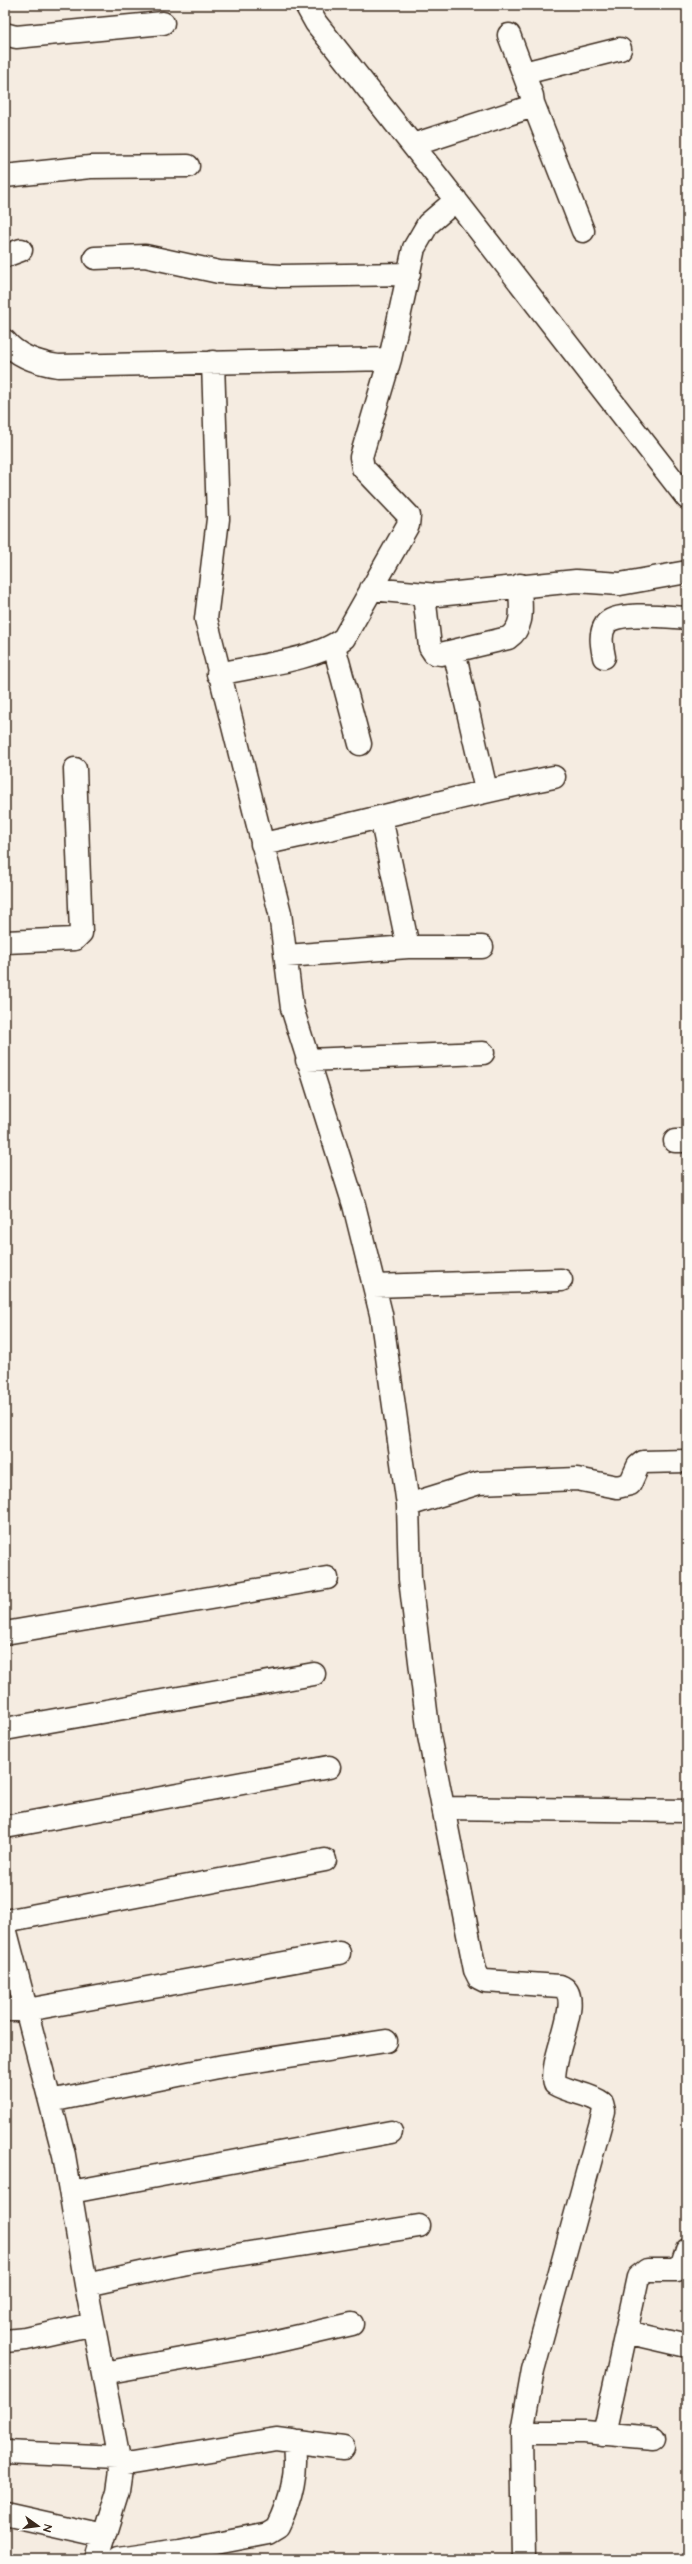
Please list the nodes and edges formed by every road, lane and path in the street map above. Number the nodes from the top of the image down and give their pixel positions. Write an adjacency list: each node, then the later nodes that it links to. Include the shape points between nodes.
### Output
1 (306, 5): 8 (street, via 316,23)
2 (163, 23): 3 (street, via 16,37)
3 (5, 34)
4 (509, 35): 6 (street)
5 (620, 49): 6 (street)
6 (524, 74): 7 (street)
7 (533, 103): 8 (street); 12 (street)
8 (413, 145): 11 (street)
9 (188, 166): 10 (street, via 90,167)
10 (5, 176)
11 (456, 200): 14 (street, via 428,224 419,237); 18 (street)
12 (583, 231)
13 (95, 258): 14 (street, via 145,256 219,272 281,276)
14 (409, 274): 16 (street)
15 (5, 341): 17 (street, via 27,358 58,366)
16 (390, 359): 17 (street); 21 (street, via 361,457 368,473 406,511 409,520)
17 (213, 362): 27 (street, via 218,519 206,619)
18 (687, 498)
19 (687, 572): 20 (street, via 620,584 576,581)
20 (520, 585): 22 (street); 25 (street, via 520,625 517,632 508,638)
21 (371, 589): 22 (street); 24 (street, via 344,638)
22 (424, 595): 25 (street, via 430,647 434,653)
23 (687, 618): 26 (street, via 613,618 606,623 601,636)
24 (334, 646): 27 (street, via 310,654); 28 (street)
25 (454, 651): 31 (street)
26 (604, 657)
27 (218, 674): 33 (street)
28 (360, 744)
29 (75, 769): 34 (street, via 81,933 75,940)
30 (554, 777): 31 (street)
31 (486, 790): 32 (street)
32 (380, 817): 33 (street); 35 (street)
33 (262, 844): 37 (street, via 280,913)
34 (5, 942)
35 (408, 947): 36 (street); 37 (street)
36 (482, 947)
37 (286, 956): 39 (street, via 292,1008)
38 (483, 1053): 39 (street)
39 (307, 1060): 41 (street, via 354,1205)
40 (561, 1280): 41 (street)
41 (374, 1286): 43 (street, via 393,1387)
42 (687, 1461): 43 (street, via 643,1462 638,1466 630,1484 617,1487 577,1479 479,1482)
43 (408, 1505): 49 (street, via 410,1579 429,1736)
44 (327, 1578): 45 (street)
45 (5, 1633)
46 (314, 1674): 47 (street)
47 (5, 1729)
48 (329, 1767): 51 (street)
49 (443, 1808): 50 (street); 71 (street, via 475,1970 479,1978 492,1982 567,1988 570,1993 570,2007 554,2066 555,2084 565,2090 596,2098 604,2111 534,2370)
50 (687, 1811)
51 (5, 1827)
52 (325, 1860): 53 (street)
53 (5, 1920)
54 (5, 1928): 57 (street)
55 (339, 1953): 57 (street)
56 (5, 2010): 57 (street)
57 (26, 2010): 59 (street)
58 (386, 2041): 59 (street, via 223,2066)
59 (50, 2101): 61 (street)
60 (391, 2132): 61 (street)
61 (71, 2192): 64 (street)
62 (419, 2226): 64 (street, via 187,2263)
63 (687, 2250): 67 (street, via 682,2265 677,2270 642,2272 638,2277)
64 (86, 2285): 65 (street)
65 (93, 2324): 68 (street); 70 (street)
66 (352, 2324): 70 (street, via 260,2345)
67 (626, 2332): 69 (street); 72 (street)
68 (5, 2342)
69 (687, 2346)
70 (102, 2373): 77 (street)
71 (522, 2432): 72 (street); 82 (street)
72 (604, 2434): 73 (street)
73 (654, 2438)
74 (293, 2441): 75 (street); 77 (street, via 276,2439); 81 (street, via 295,2455 292,2487 278,2527 268,2533)
75 (343, 2448)
76 (5, 2452): 77 (street)
77 (119, 2461): 79 (street, via 118,2491)
78 (5, 2514): 79 (street)
79 (104, 2536): 80 (street)
80 (97, 2559)
81 (119, 2559)
82 (524, 2559)

